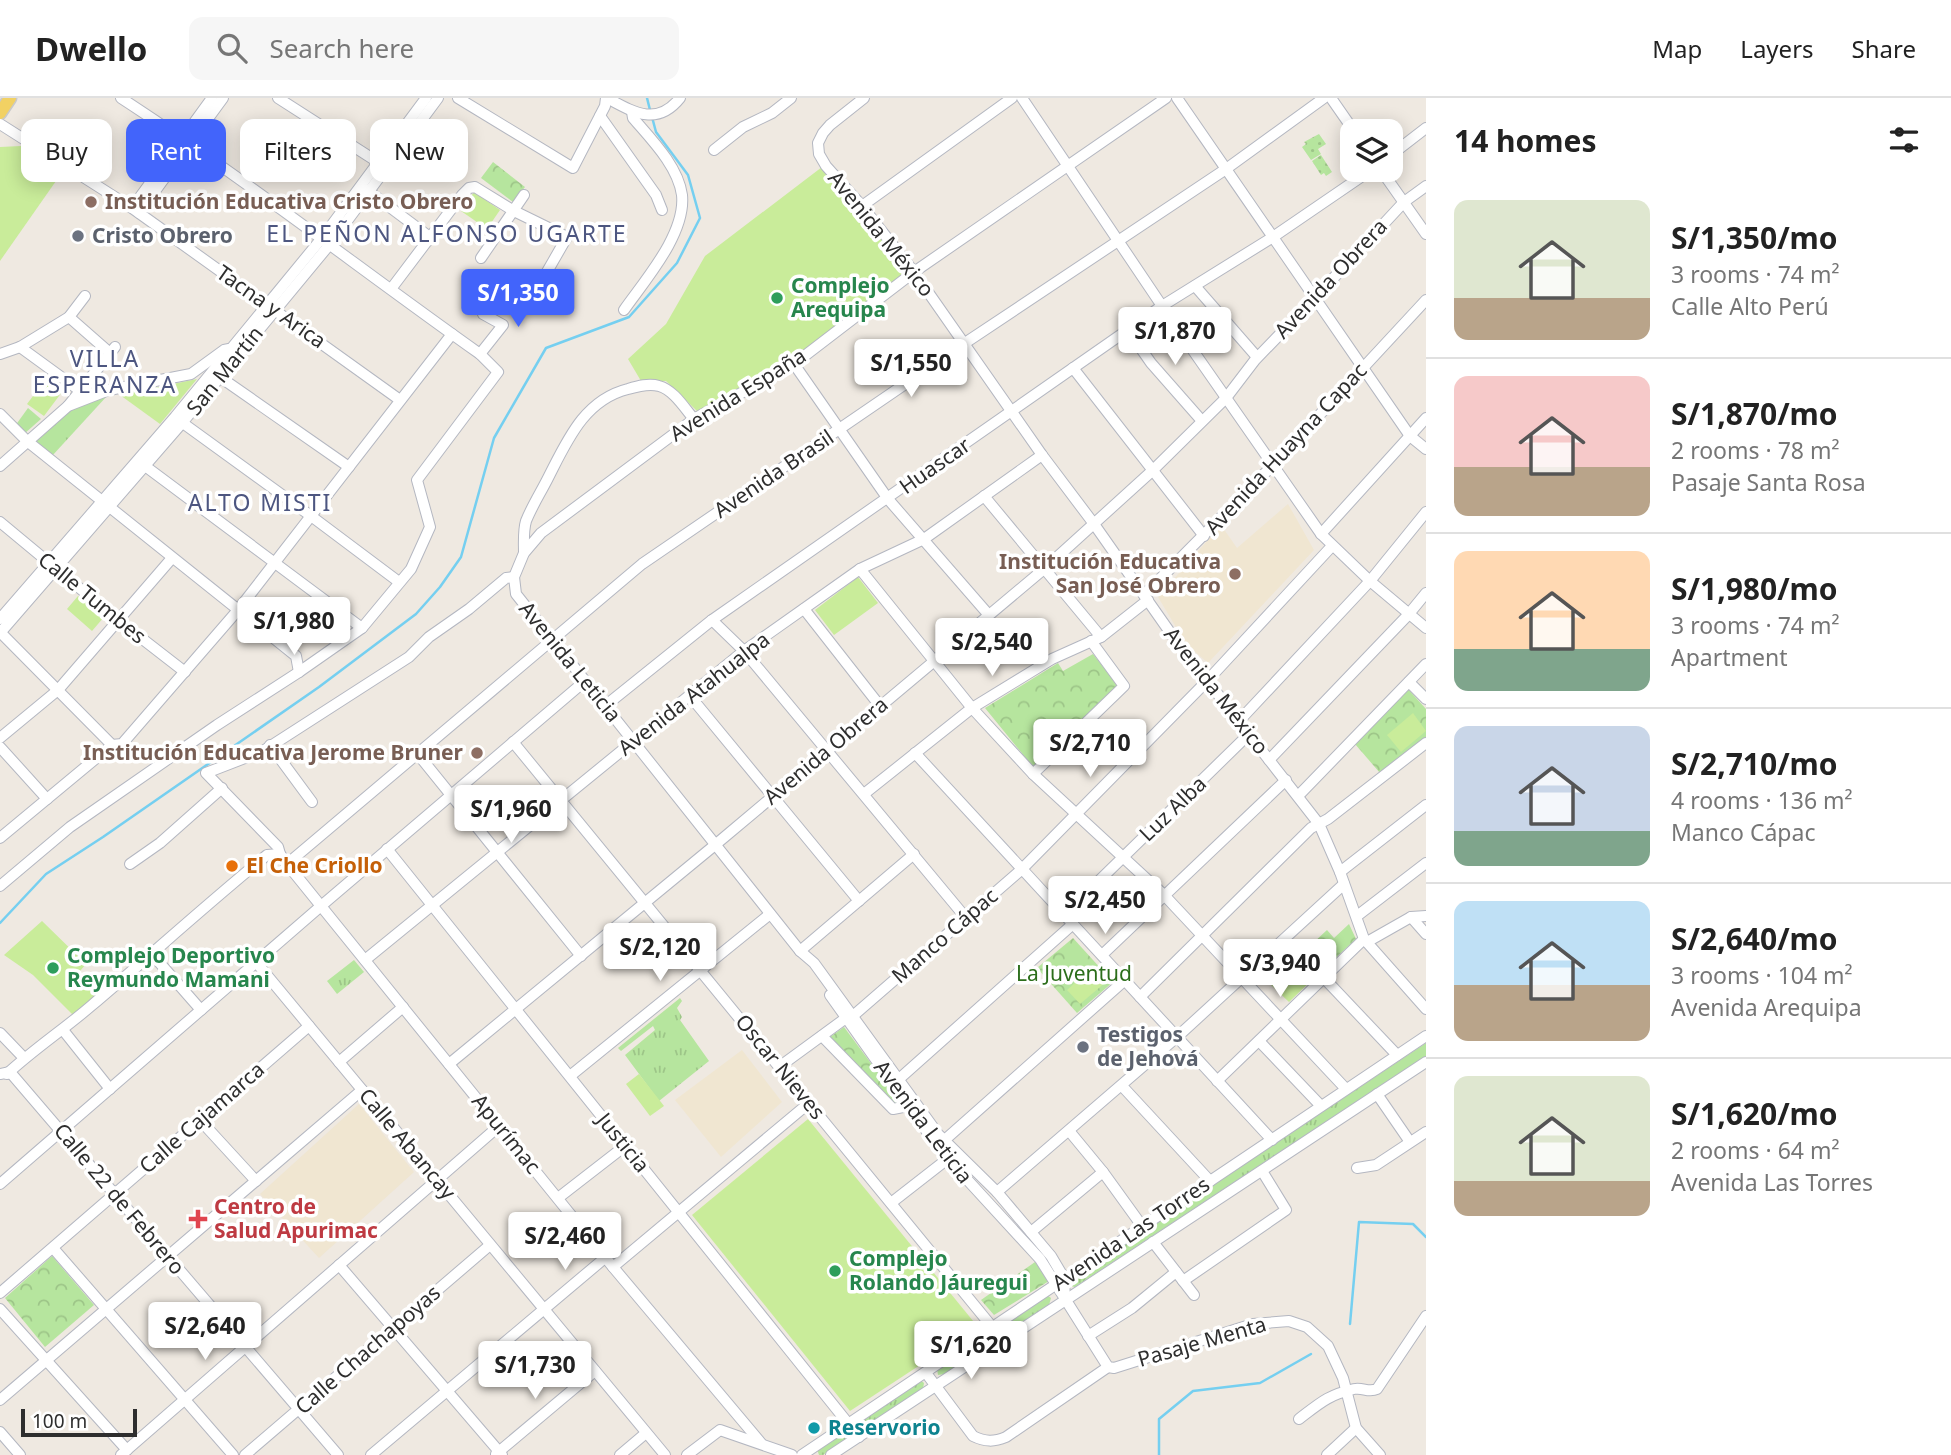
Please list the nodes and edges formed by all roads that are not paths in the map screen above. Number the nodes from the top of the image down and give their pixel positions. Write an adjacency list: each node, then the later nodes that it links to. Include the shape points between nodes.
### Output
1 (10, 98): 21 (main road)
2 (121, 98): 24 (street)
3 (212, 98): 25 (street)
4 (223, 98): 26 (street)
5 (278, 98): 34 (street)
6 (426, 98): 27 (street, San Martín)
7 (438, 98): 28 (street, San Martín)
8 (458, 98): 23 (street, via 573,168)
9 (607, 98): 20 (street); 23 (street)
10 (680, 98): 20 (street, via 659,113)
11 (783, 98): 22 (street)
12 (791, 98): 22 (street)
13 (864, 98): 46 (street, Avenida México, via 830,125 818,143 826,166)
14 (1012, 98): 46 (street)
15 (1023, 98): 35 (street)
16 (1166, 98): 35 (street, Avenida España)
17 (1177, 98): 36 (street)
18 (1324, 98): 36 (street, Avenida Brasil)
19 (1331, 98): 29 (street)
20 (632, 112): 65 (street, via 677,178 682,195 672,239)
21 (0, 113)
22 (766, 114): 33 (street)
23 (600, 116): 48 (street)
24 (153, 119)
25 (199, 119)
26 (205, 119)
27 (413, 119)
28 (421, 119)
29 (1346, 119)
30 (0, 124): 47 (street, Tacna y Arica)
31 (1426, 128): 32 (street)
32 (1403, 146)
33 (714, 150)
34 (370, 157)
35 (1066, 166): 53 (street); 56 (street, Avenida España)
36 (1226, 169): 51 (street); 53 (street, Avenida Brasil)
37 (226, 170): 54 (street)
38 (156, 182): 47 (street)
39 (371, 182): 43 (street, San Martín)
40 (1353, 182): 51 (street, Huascar)
41 (1390, 182): 45 (street)
42 (1426, 187): 45 (street, Avenida Obrera)
43 (366, 189): 52 (street); 54 (street, San Martín)
44 (524, 195): 49 (street)
45 (1404, 202): 50 (street); 61 (street, Avenida Obrera)
46 (862, 206): 56 (street, Avenida México)
47 (136, 210): 64 (street, Tacna y Arica)
48 (662, 210)
49 (514, 211): 52 (street, via 475,187 469,188); 55 (street); 57 (street, via 566,237)
50 (1426, 234)
51 (1273, 237): 58 (street, Huascar); 61 (street)
52 (431, 238): 59 (street)
53 (1118, 240): 63 (street); 70 (street, Avenida Brasil)
54 (326, 241): 59 (street); 64 (street, San Martín)
55 (481, 258)
56 (914, 272): 70 (street, Avenida México); 76 (street, Avenida España)
57 (540, 284)
58 (1195, 286): 63 (street, Huascar); 75 (street)
59 (391, 289): 69 (street)
60 (85, 296): 67 (street)
61 (1315, 298): 75 (street, Avenida Obrera); 78 (street)
62 (1426, 300): 78 (street, Avenida Huayna Capac)
63 (1162, 306): 68 (street, Huascar); 81 (street)
64 (272, 307): 72 (street, San Martín); 82 (street, Tacna y Arica)
65 (625, 310)
66 (483, 314): 74 (street, via 503,325)
67 (69, 317): 71 (street); 80 (street, via 113,350)
68 (1128, 330): 77 (street, Huascar); 89 (street)
69 (452, 334): 74 (street); 82 (street)
70 (965, 343): 84 (street, Avenida México); 90 (street, Avenida Brasil)
71 (20, 347): 73 (street); 80 (street)
72 (234, 352): 79 (street, San Martín); 83 (street, via 224,350 191,374 109,390)
73 (0, 354)
74 (480, 354): 121 (street, via 498,372 417,480 430,527 411,569)
75 (1257, 357): 81 (street, Avenida Obrera)
76 (794, 364): 87 (street, Avenida España); 90 (street)
77 (1073, 368): 84 (street, Huascar); 99 (street)
78 (1363, 368): 91 (street); 96 (street, Avenida Huayna Capac)
79 (216, 374): 88 (street, San Martín); 98 (street)
80 (79, 390): 83 (street)
81 (1226, 397): 89 (street, Avenida Obrera); 96 (street)
82 (400, 400): 98 (street)
83 (68, 406): 92 (street)
84 (1012, 411): 94 (street, Avenida México); 101 (street, Huascar)
85 (0, 414): 92 (street)
86 (1426, 418): 91 (street)
87 (694, 419): 106 (street, via 660,386 643,385 608,396 579,421); 108 (street, Avenida España)
88 (178, 420): 95 (street, San Martín); 104 (street)
89 (1202, 421): 99 (street, Avenida Obrera)
90 (840, 429): 101 (street); 135 (street, Avenida Brasil, via 642,564)
91 (1410, 436): 93 (street); 109 (street)
92 (27, 441): 97 (street); 102 (street)
93 (1426, 449)
94 (1042, 455): 100 (street, Avenida Atahualpa); 107 (street, Avenida México)
95 (141, 463): 102 (street, San Martín); 115 (street)
96 (1273, 465): 109 (street); 110 (street, Avenida Huayna Capac)
97 (0, 466)
98 (349, 467): 104 (street)
99 (1152, 471): 107 (street, Avenida Obrera); 110 (street)
100 (984, 496): 111 (street, Avenida Atahualpa); 118 (street)
101 (888, 499): 111 (street); 131 (street, Huascar)
102 (105, 504): 114 (street); 116 (street, San Martín)
103 (1426, 512): 120 (street)
104 (311, 516): 115 (street); 121 (street)
105 (0, 522): 116 (street, Calle Tumbes)
106 (526, 523): 108 (street); 113 (street)
107 (1094, 524): 118 (street, Avenida Obrera); 124 (street, Avenida México)
108 (541, 533): 113 (street, Avenida España)
109 (1321, 534): 112 (street)
110 (1204, 536): 124 (street, Avenida Huayna Capac)
111 (924, 539): 117 (street, Avenida Atahualpa); 127 (street)
112 (1332, 545): 120 (street); 143 (street, Manco Cápac)
113 (524, 553): 119 (street, Avenida España)
114 (172, 558): 126 (street); 130 (street)
115 (276, 562): 126 (street); 132 (street)
116 (52, 566): 129 (street, San Martín); 130 (street, Calle Tumbes); 134 (street, San Martín)
117 (860, 569): 125 (street, Avenida Atahualpa); 138 (street)
118 (1044, 569): 127 (street, Avenida Obrera); 136 (street)
119 (514, 577): 123 (street, Avenida España); 158 (street, via 506,578 429,636 409,657)
120 (1370, 581): 128 (street); 151 (street)
121 (399, 582): 132 (street)
122 (1426, 593): 128 (street)
123 (516, 594): 135 (street, Avenida Leticia)
124 (1146, 597): 136 (street, Avenida Huayna Capac); 143 (street, Avenida México)
125 (804, 609): 137 (street, Avenida Atahualpa); 149 (street)
126 (238, 610): 140 (street); 141 (street, via 296,656)
127 (988, 614): 138 (street, Avenida Obrera)
128 (1408, 615): 133 (street); 163 (street)
129 (0, 619)
130 (118, 620): 140 (street, Calle Tumbes); 145 (street)
131 (712, 620): 137 (street); 148 (street, Huascar)
132 (362, 628): 141 (street)
133 (1426, 628)
134 (0, 633): 145 (street)
135 (551, 639): 142 (street, Avenida Leticia); 161 (street, Avenida Brasil)
136 (1096, 639): 150 (street, Avenida Huayna Capac, via 1052,659); 164 (street, via 1124,686)
137 (744, 651): 146 (street, Avenida Atahualpa); 160 (street)
138 (934, 661): 149 (street, Avenida Obrera); 150 (street)
139 (1426, 664): 144 (street)
140 (185, 672): 157 (street, via 122,744)
141 (299, 672): 190 (street, via 70,827)
142 (585, 681): 148 (street, Avenida Leticia); 154 (street)
143 (1208, 681): 151 (street, Avenida México); 175 (street, Manco Cápac)
144 (1409, 682): 147 (street); 170 (street)
145 (58, 690): 153 (street); 157 (street)
146 (690, 696): 155 (street, Avenida Atahualpa); 169 (street)
147 (1426, 699)
148 (605, 706): 155 (street, Avenida Leticia)
149 (880, 706): 160 (street, Avenida Obrera)
150 (972, 708): 162 (street, Avenida Huayna Capac); 164 (street)
151 (1239, 721): 152 (street, Avenida México)
152 (1250, 733): 163 (street, Avenida México); 183 (street, Luz Alba)
153 (0, 738)
154 (513, 742): 168 (street); 172 (street, Oscar Nieves)
155 (633, 742): 172 (street, Avenida Atahualpa); 178 (street, Avenida Leticia)
156 (1426, 743): 176 (street)
157 (112, 745): 171 (street)
158 (270, 746): 166 (street, via 206,773); 173 (street)
159 (0, 747): 171 (street)
160 (827, 751): 167 (street); 169 (street, Avenida Obrera)
161 (417, 753): 168 (street); 186 (street, Avenida Brasil)
162 (915, 754): 167 (street, Avenida Huayna Capac); 187 (street)
163 (1269, 760): 165 (street, Avenida México)
164 (1033, 774): 175 (street)
165 (1286, 780): 170 (street, Avenida México); 191 (street)
166 (222, 788): 181 (street, Apurímac); 185 (street)
167 (864, 794): 182 (street)
168 (451, 795): 179 (street); 180 (street)
169 (773, 796): 178 (street, Avenida Obrera); 192 (street)
170 (1298, 796): 176 (street, Avenida México)
171 (47, 799): 177 (street)
172 (561, 801): 180 (street, Avenida Atahualpa); 193 (street, Oscar Nieves)
173 (312, 802)
174 (1426, 805): 188 (street)
175 (1076, 815): 183 (street); 187 (street, Manco Cápac)
176 (1319, 824): 188 (street, Avenida México); 204 (street)
177 (0, 838)
178 (715, 845): 193 (street, Avenida Obrera); 196 (street, Avenida Leticia)
179 (387, 849): 194 (street, Justicia); 195 (street)
180 (497, 853): 194 (street, Avenida Atahualpa); 209 (street)
181 (280, 854): 186 (street, Apurímac); 206 (street, via 267,855)
182 (914, 854): 192 (street); 201 (street)
183 (1123, 857): 191 (street); 197 (street, Luz Alba)
184 (1426, 863): 199 (street)
185 (130, 864)
186 (288, 864): 195 (street, Apurímac)
187 (1021, 870): 197 (street); 201 (street, Manco Cápac)
188 (1340, 872): 189 (street, Avenida México)
189 (1345, 884): 199 (street, Avenida México); 213 (street)
190 (0, 886)
191 (1165, 896): 204 (street); 208 (street)
192 (859, 901): 207 (street)
193 (645, 903): 209 (street, Avenida Obrera); 212 (street, Oscar Nieves)
194 (432, 905): 210 (street, Avenida Atahualpa); 218 (street, Justicia)
195 (321, 906): 210 (street, Apurímac); 211 (street)
196 (770, 914): 207 (street, Avenida Leticia); 212 (street)
197 (1065, 914): 202 (street)
198 (1426, 915): 200 (street)
199 (1357, 916): 205 (street, Avenida México)
200 (1411, 917): 203 (street); 205 (street)
201 (966, 918): 221 (street, Manco Cápac)
202 (1073, 924): 208 (street); 238 (street)
203 (1426, 934)
204 (1202, 937): 213 (street); 216 (street)
205 (1366, 941): 214 (street); 219 (street, Avenida México)
206 (152, 953): 220 (street); 224 (street)
207 (803, 955): 221 (street, Avenida Leticia)
208 (1102, 955): 215 (street)
209 (581, 956): 218 (street, Avenida Obrera)
210 (365, 960): 217 (street, Apurímac)
211 (256, 962): 220 (street); 223 (street, Calle Abancay)
212 (700, 970): 235 (street, Oscar Nieves); 237 (street)
213 (1241, 977): 222 (street); 228 (street)
214 (1324, 978): 222 (street); 230 (street)
215 (1125, 980): 216 (street); 256 (street)
216 (1140, 997): 228 (street)
217 (403, 1007): 232 (street); 234 (street, Apurímac)
218 (516, 1009): 234 (street, Avenida Obrera); 237 (street, Justicia)
219 (1426, 1009)
220 (201, 1010): 242 (street)
221 (850, 1017): 226 (street, Manco Cápac); 238 (street, Avenida Leticia); 247 (street, Avenida Leticia)
222 (1281, 1020): 229 (street); 243 (street)
223 (309, 1026): 232 (street, Calle Abancay); 249 (street, Calle Cajamarca)
224 (63, 1030): 231 (street); 242 (street)
225 (0, 1033): 231 (street)
226 (822, 1036): 235 (street, Manco Cápac); 247 (street, via 893,1109)
227 (1426, 1036): 230 (street, Avenida Las Torres)
228 (1177, 1037): 240 (street); 241 (street)
229 (1259, 1041): 240 (street); 248 (street)
230 (1397, 1055): 243 (street, Avenida Las Torres)
231 (24, 1058): 236 (street)
232 (339, 1062): 244 (street, Calle Abancay)
233 (1426, 1062): 245 (street, Avenida Las Torres)
234 (449, 1064): 250 (street, Apurímac)
235 (779, 1067): 246 (street, Oscar Nieves)
236 (5, 1073): 239 (street); 251 (street, Calle 22 de Febrero)
237 (570, 1076): 257 (street, Justicia)
238 (899, 1079): 256 (street, Avenida Leticia)
239 (0, 1081)
240 (1217, 1081): 254 (street)
241 (1122, 1086): 252 (street); 264 (street)
242 (110, 1089): 251 (street)
243 (1346, 1089): 248 (street, Avenida Las Torres)
244 (362, 1090): 262 (street, Calle Abancay); 263 (street)
245 (1377, 1094): 255 (street); 260 (street, Avenida Las Torres)
246 (809, 1103): 269 (street, Oscar Nieves); 270 (street)
247 (908, 1106): 256 (street, Avenida Leticia)
248 (1321, 1106): 254 (street, Avenida Las Torres)
249 (200, 1121): 263 (street); 267 (street, Calle Cajamarca)
250 (499, 1126): 262 (street); 268 (street, Apurímac)
251 (61, 1131): 265 (street); 267 (street, Calle 22 de Febrero)
252 (1070, 1132): 261 (street); 266 (street)
253 (1426, 1132): 255 (street)
254 (1272, 1139): 264 (street, Avenida Las Torres)
255 (1410, 1142): 259 (street, via 1376,1165)
256 (941, 1144): 258 (street, Avenida Leticia)
257 (625, 1146): 268 (street); 270 (street, Justicia)
258 (951, 1155): 266 (street, Avenida Leticia); 269 (street); 281 (street, Avenida Leticia)
259 (1357, 1168)
260 (1262, 1171): 273 (street, Avenida Las Torres); 282 (street, via 1286,1210)
261 (1102, 1172): 271 (street); 272 (street)
262 (437, 1180): 274 (street, Calle Abancay); 278 (street)
263 (256, 1181): 276 (street)
264 (1210, 1181): 271 (street, Avenida Las Torres)
265 (0, 1184)
266 (998, 1192): 272 (street, Avenida Leticia)
267 (115, 1194): 275 (street, Calle Cajamarca); 276 (street, Calle 22 de Febrero)
268 (558, 1198): 277 (street, Apurímac)
269 (891, 1203): 291 (street, Oscar Nieves)
270 (679, 1212): 279 (street); 306 (street, Justicia)
271 (1142, 1226): 281 (street, Avenida Las Torres)
272 (1031, 1232): 281 (street, Avenida Leticia, via 1051,1256)
273 (1153, 1242): 280 (street); 285 (street, Avenida Las Torres)
274 (490, 1245): 288 (street, Calle Abancay); 290 (street, Calle Chachapoyas)
275 (53, 1248): 283 (street, Calle Cajamarca); 287 (street)
276 (168, 1256): 287 (street); 293 (street, Calle 22 de Febrero)
277 (606, 1257): 279 (street, Apurímac); 288 (street)
278 (339, 1265): 290 (street); 293 (street)
279 (613, 1267): 304 (street, Apurímac)
280 (1176, 1272): 282 (street); 292 (street)
281 (1060, 1281): 285 (street); 291 (street, Avenida Las Torres)
282 (1183, 1281): 284 (street)
283 (0, 1293)
284 (1194, 1295)
285 (1065, 1300): 292 (street, Pasaje Menta); 298 (street, Avenida Las Torres)
286 (0, 1309): 294 (street)
287 (106, 1309): 294 (street); 302 (street)
288 (544, 1309): 296 (street, Calle Abancay); 299 (street)
289 (1426, 1316): 300 (street, via 1377,1389)
290 (393, 1328): 299 (street); 303 (street, Calle Chachapoyas)
291 (993, 1328): 297 (street, Avenida Las Torres)
292 (1088, 1336): 295 (street, Pasaje Menta)
293 (245, 1347): 302 (street); 303 (street, Calle 22 de Febrero)
294 (46, 1360): 301 (street); 314 (street)
295 (1108, 1367): 298 (street, via 996,1441 973,1436); 300 (street, Pasaje Menta, via 1253,1324 1289,1321 1307,1328 1328,1346)
296 (595, 1371): 310 (street, Calle Abancay); 315 (street)
297 (926, 1373): 298 (street); 306 (street, Avenida Las Torres)
298 (936, 1386): 311 (street, Avenida Las Torres)
299 (447, 1391): 315 (street); 320 (street)
300 (1346, 1392): 305 (street, via 1328,1396); 307 (street, Pasaje Menta)
301 (0, 1400)
302 (185, 1400): 314 (street); 317 (street)
303 (299, 1409): 318 (street, Calle Chachapoyas); 319 (street, Calle 22 de Febrero)
304 (737, 1416): 308 (street); 312 (street, Apurímac)
305 (1299, 1419)
306 (849, 1424): 311 (street, Justicia); 325 (street, Avenida Las Torres)
307 (1356, 1428): 327 (street); 328 (street, Pasaje Menta)
308 (720, 1430): 312 (street); 323 (street)
309 (0, 1432): 316 (street)
310 (646, 1433): 313 (street); 322 (street, Calle Abancay)
311 (859, 1437): 326 (street, Avenida Las Torres)
312 (761, 1443): 324 (street)
313 (629, 1450): 321 (street)
314 (124, 1453)
315 (499, 1454)
316 (20, 1455)
317 (233, 1455)
318 (245, 1455)
319 (338, 1455)
320 (370, 1455)
321 (620, 1455)
322 (665, 1455)
323 (687, 1455)
324 (792, 1455)
325 (802, 1455)
326 (831, 1455)
327 (1327, 1455)
328 (1380, 1455)

